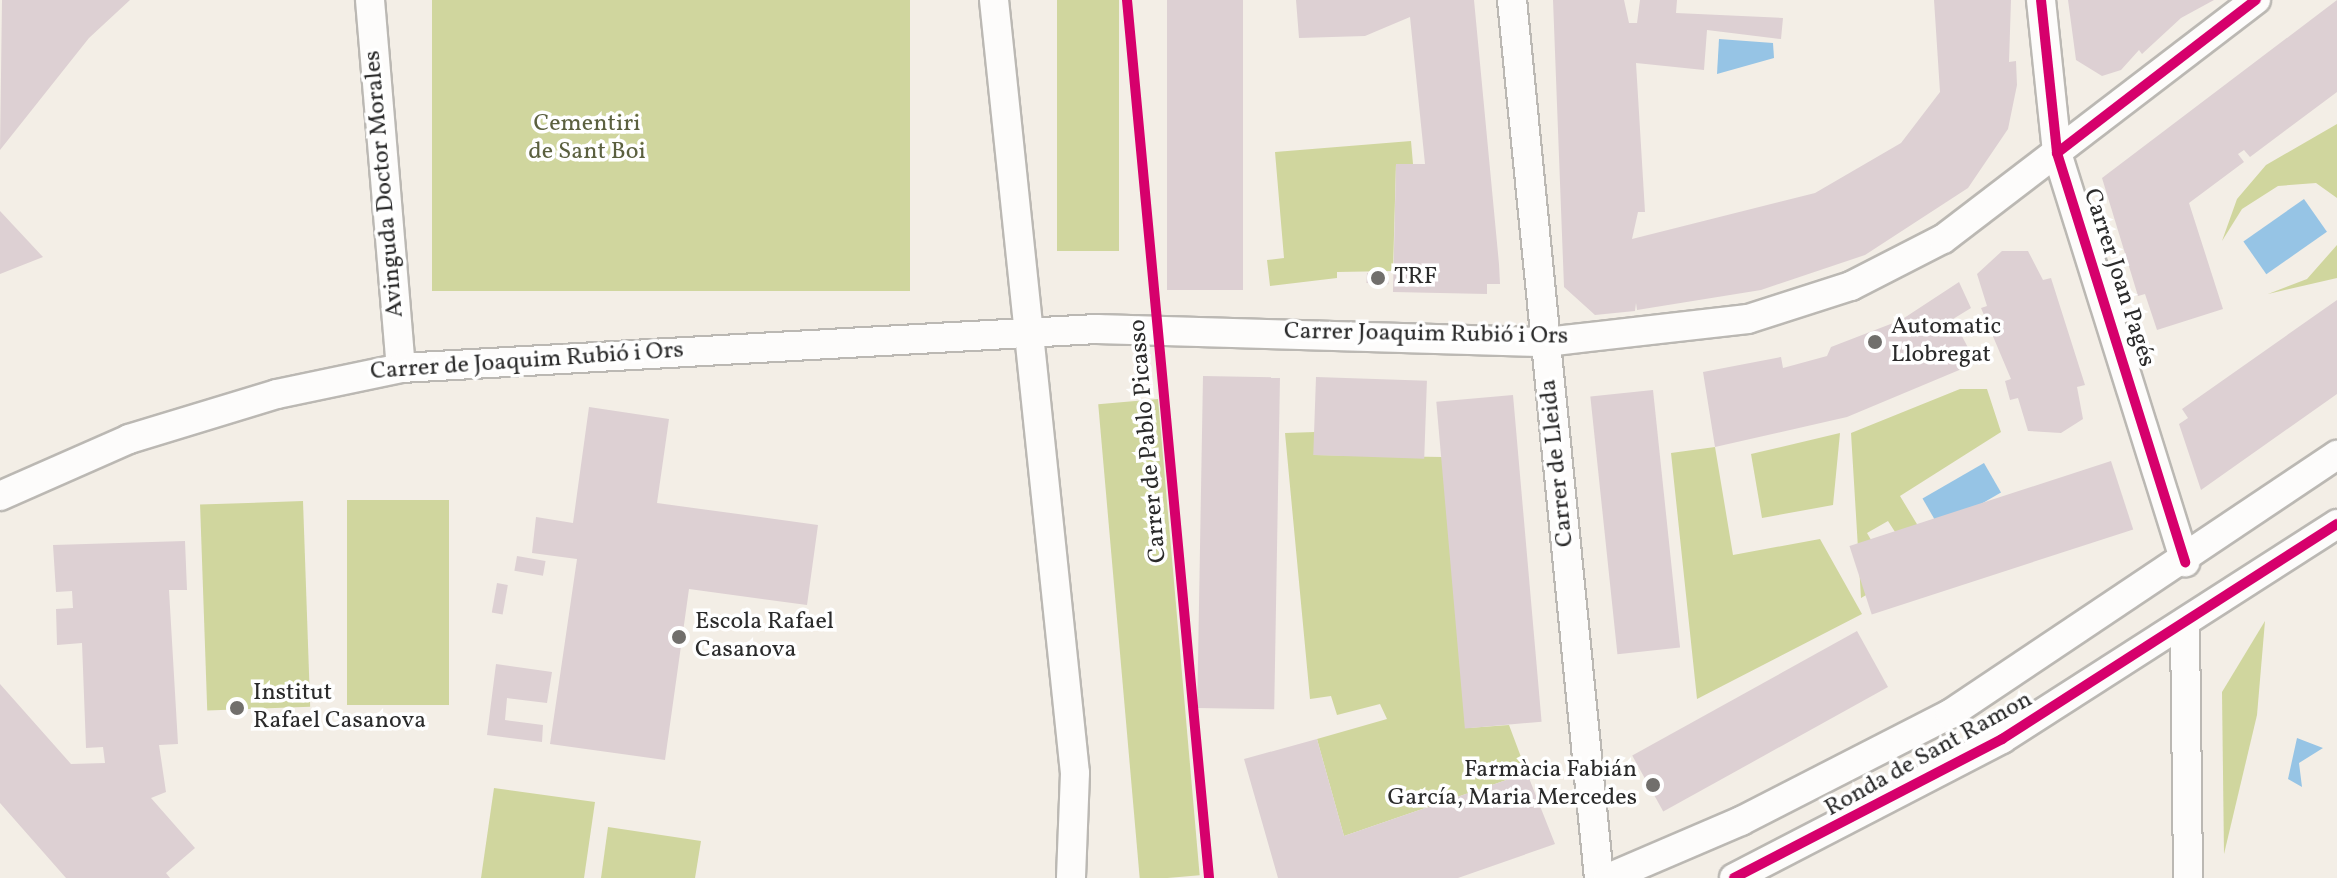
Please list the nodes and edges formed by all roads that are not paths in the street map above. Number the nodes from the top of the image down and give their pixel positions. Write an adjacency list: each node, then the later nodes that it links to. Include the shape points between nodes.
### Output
1 (370, 0): 9 (street, Avinguda Doctor Morales)
2 (994, 0): 7 (street)
3 (1512, 0): 8 (street, Carrer de Lleida)
4 (2041, 0): 6 (street, Carrer Joan Pagés)
5 (2256, 0): 6 (street, Carrer Joaquim Rubió i Ors)
6 (2057, 153): 8 (street, Carrer Joaquim Rubió i Ors, via 1943,239 1851,286 1748,319); 13 (street, Carrer Joan Pagés)
7 (1026, 332): 8 (street, Carrer Joaquim Rubió i Ors, via 1159,329); 9 (street, Carrer de Joaquim Rubió i Ors); 15 (street, via 1075,773 1068,809)
8 (1546, 342): 16 (street, Carrer de Lleida)
9 (401, 368): 11 (street, Carrer de Joaquim Rubió i Ors, via 277,394 129,439)
10 (2337, 455): 13 (street, Ronda de Sant Ramon)
11 (0, 496)
12 (2337, 524): 14 (street, Ronda de Sant Ramon)
13 (2185, 562): 17 (street, Ronda de Sant Ramon, via 1950,714 1753,815)
14 (2185, 628): 18 (street, Ronda de Sant Ramon, via 2002,739); 19 (street)
15 (1071, 878)
16 (1599, 878)
17 (1608, 878)
18 (1734, 878)
19 (2188, 878)

